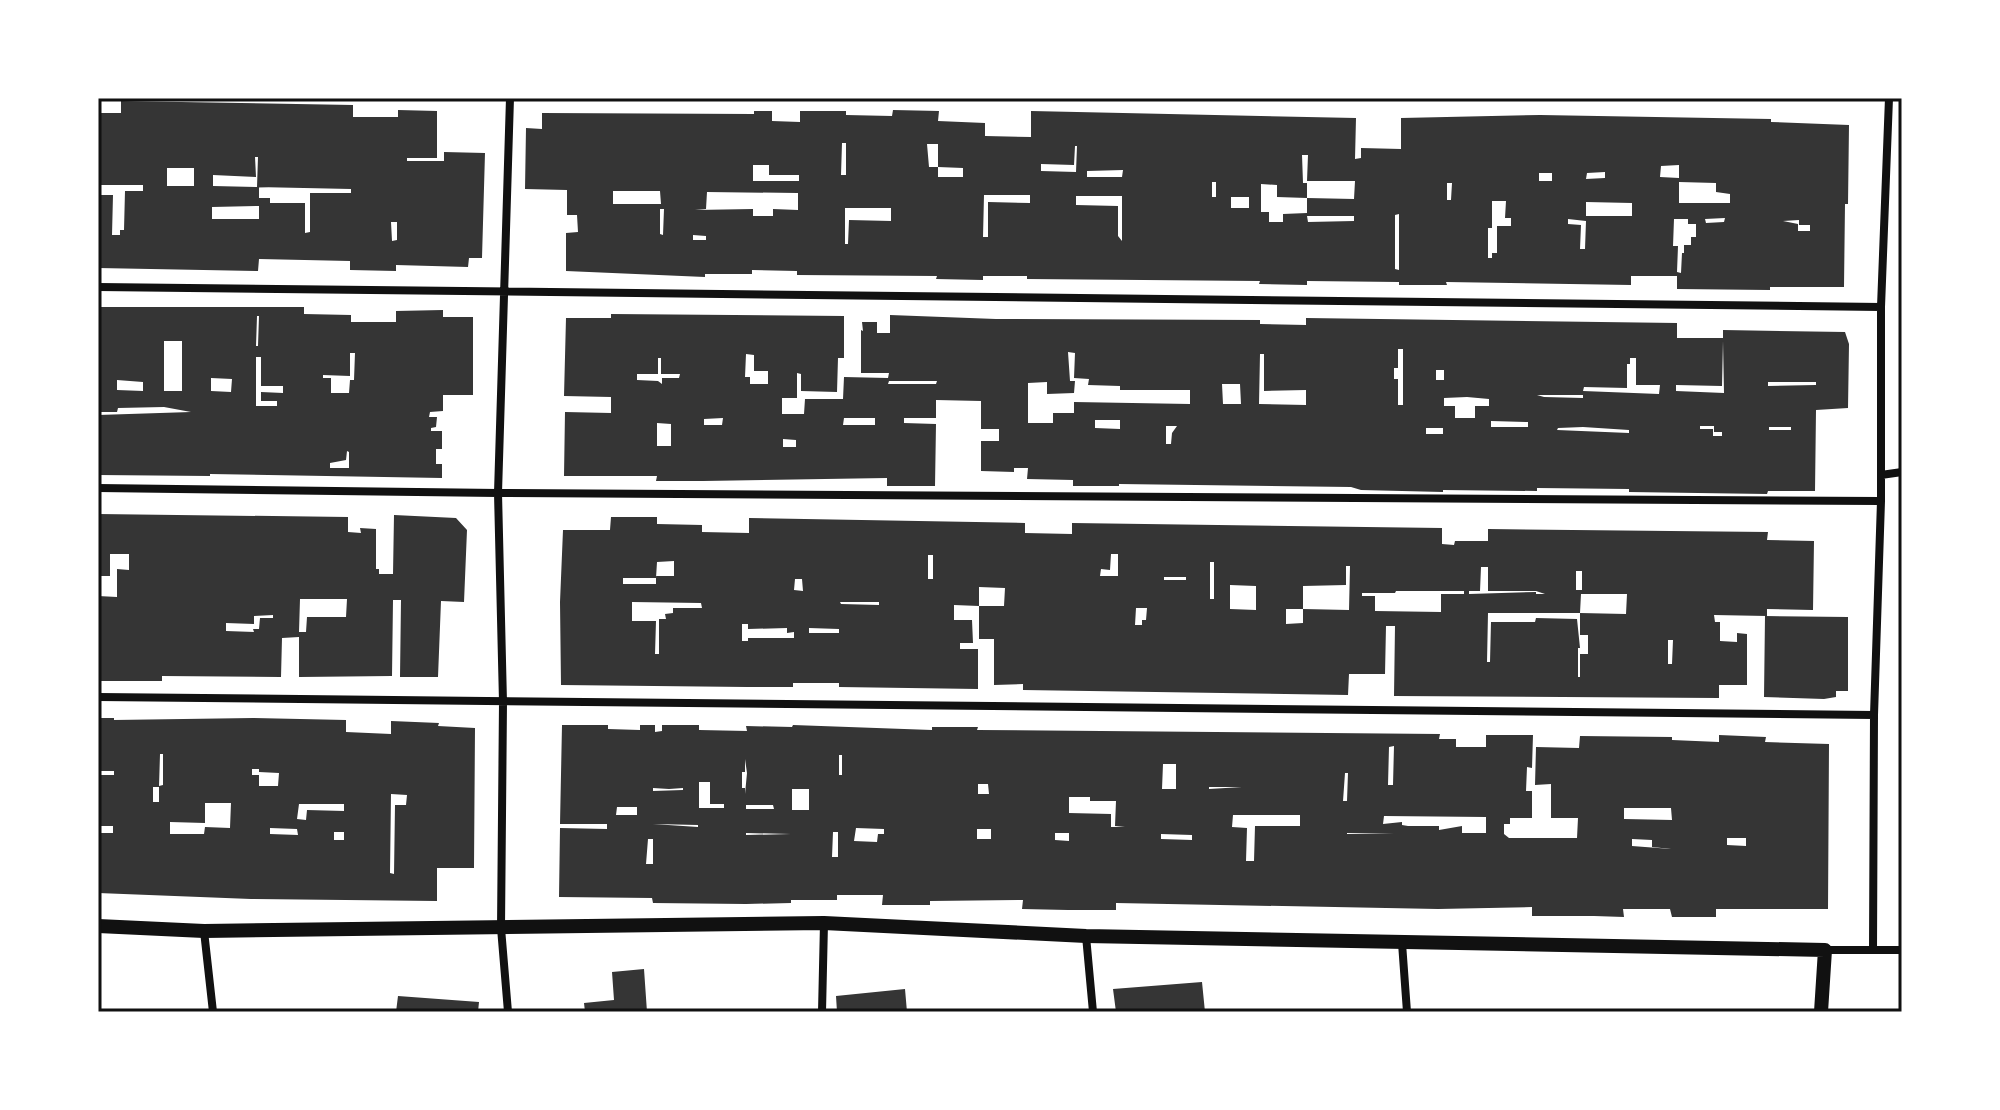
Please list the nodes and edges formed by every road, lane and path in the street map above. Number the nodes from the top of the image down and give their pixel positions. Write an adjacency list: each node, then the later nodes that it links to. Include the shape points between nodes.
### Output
1 (510, 98): 4 (street)
2 (1889, 98): 5 (street)
3 (98, 287): 4 (street)
4 (506, 292): 5 (street); 9 (street)
5 (1881, 307): 7 (street)
6 (1902, 472): 7 (street)
7 (1881, 475): 10 (street)
8 (98, 488): 9 (street)
9 (498, 493): 10 (street); 12 (street)
10 (1881, 501): 13 (street)
11 (98, 697): 12 (street)
12 (503, 702): 13 (street); 16 (street)
13 (1874, 715): 21 (street)
14 (824, 923): 16 (street); 18 (street); 25 (street)
15 (98, 926): 17 (street)
16 (501, 928): 17 (street); 24 (street)
17 (204, 931): 23 (street)
18 (1086, 936): 19 (street); 26 (street)
19 (1402, 943): 20 (street); 27 (street)
20 (1825, 950): 21 (street); 28 (street)
21 (1873, 950): 22 (street)
22 (1902, 950)
23 (213, 1012)
24 (508, 1012)
25 (822, 1012)
26 (1093, 1012)
27 (1407, 1012)
28 (1821, 1012)

